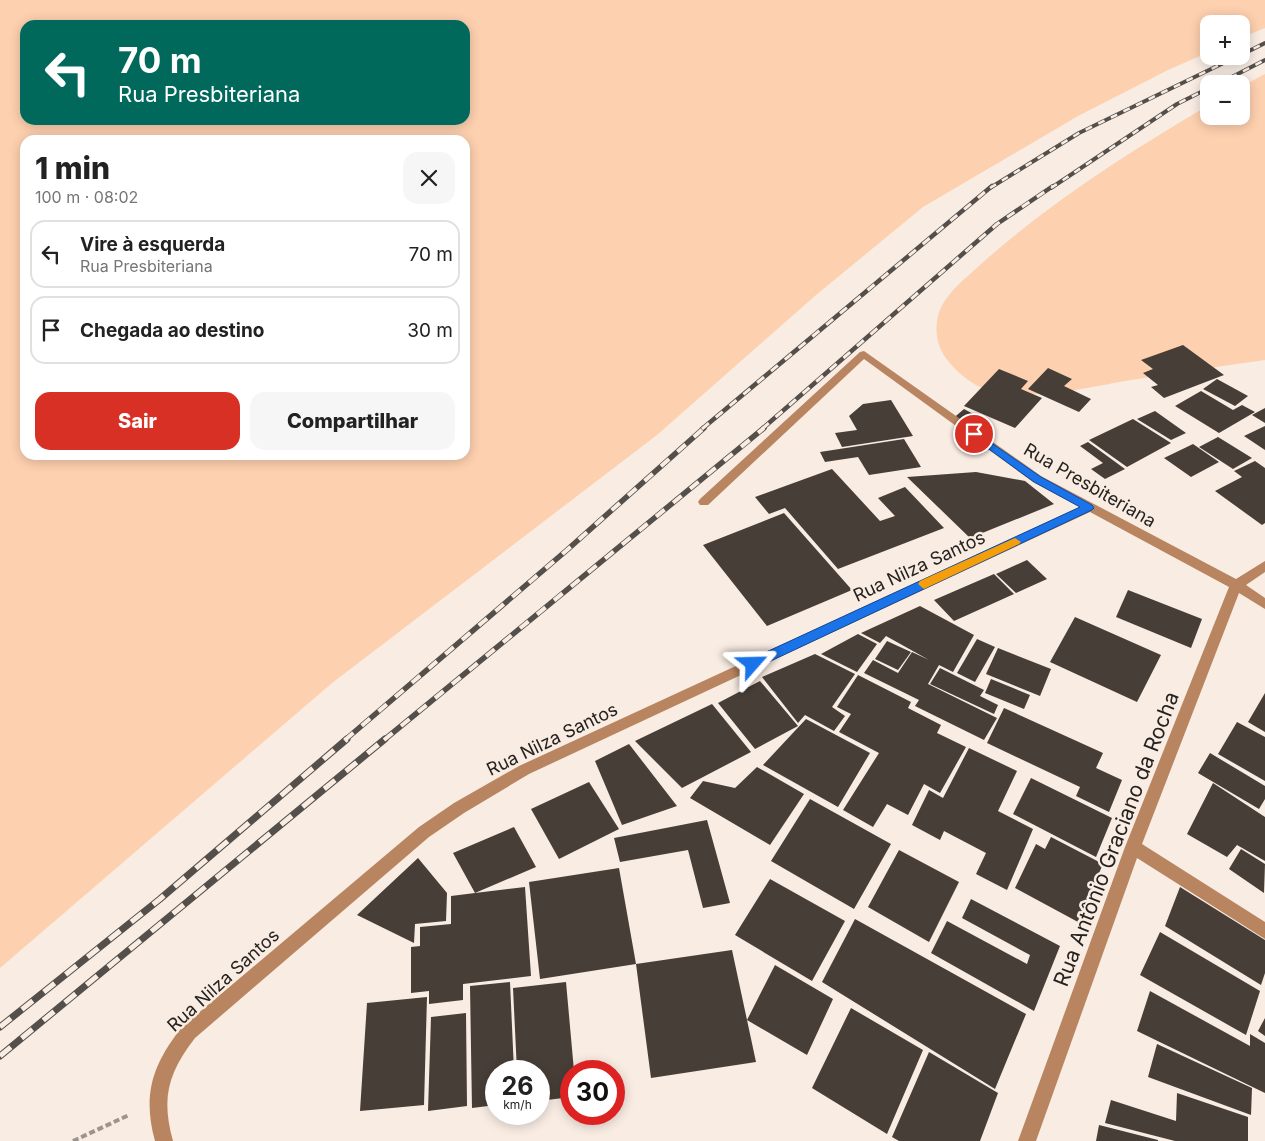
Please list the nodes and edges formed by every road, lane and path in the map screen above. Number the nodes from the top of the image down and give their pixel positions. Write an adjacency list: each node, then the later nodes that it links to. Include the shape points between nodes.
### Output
1 (704, 502): 2 (street, Rua Presbiteriana, via 864,354 1037,480)
2 (1089, 508): 4 (street, Rua Presbiteriana); 8 (street, Rua Nilza Santos, via 524,770 459,808 424,832 189,1032 166,1066 159,1083)
3 (1265, 566): 4 (street)
4 (1236, 586): 5 (street, Rua Presbiteriana); 6 (street, Rua Antônio Graciano da Rocha)
5 (1265, 604)
6 (1133, 847): 7 (street); 11 (street, Rua Antônio Graciano da Rocha)
7 (1265, 931)
8 (158, 1102): 9 (path); 10 (street, Rua Nilza Santos)
9 (73, 1141)
10 (164, 1141)
11 (1027, 1141)

